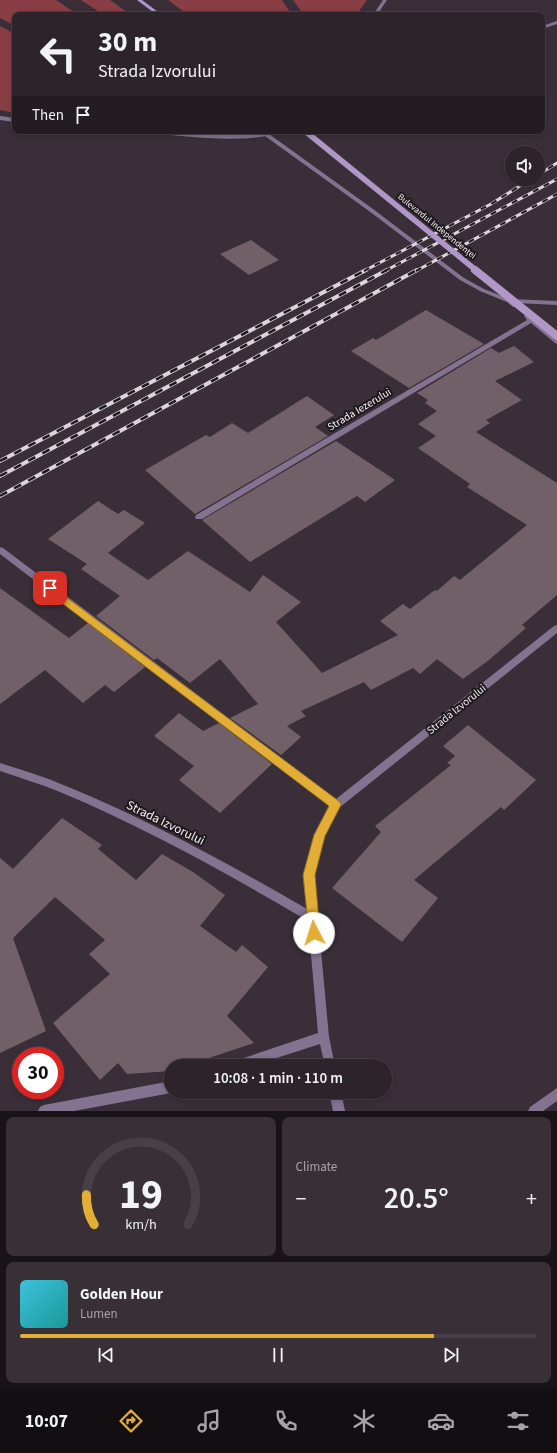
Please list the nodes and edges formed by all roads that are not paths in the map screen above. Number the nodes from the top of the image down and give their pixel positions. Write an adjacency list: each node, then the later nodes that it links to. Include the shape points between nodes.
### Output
1 (139, 0): 3 (main road)
2 (385, 0): 4 (street)
3 (156, 12)
4 (377, 12)
5 (557, 22): 6 (street)
6 (545, 27)
7 (0, 118): 8 (street)
8 (12, 120)
9 (189, 134): 11 (street)
10 (309, 134): 15 (main road, Bulevardul Independenței, bridge)
11 (267, 135): 12 (street, via 462,279)
12 (508, 301): 13 (street); 14 (street)
13 (557, 303)
14 (531, 320): 16 (street); 17 (street, Strada Iezerului)
15 (557, 336)
16 (557, 342)
17 (199, 517)
18 (0, 550): 21 (street)
19 (557, 628): 21 (street, Strada Izvorului)
20 (0, 767): 22 (street, Strada Izvorului, via 62,789 146,827 240,875)
21 (336, 805): 22 (street, Strada Izvorului, via 319,835 309,875)
22 (313, 918): 23 (street, Strada Izvorului)
23 (324, 1037): 24 (street); 25 (street, Strada Izvorului)
24 (256, 1059)
25 (329, 1059)
26 (164, 1088): 29 (street)
27 (557, 1094): 31 (street)
28 (336, 1099): 30 (street)
29 (44, 1111)
30 (339, 1111)
31 (534, 1111)

